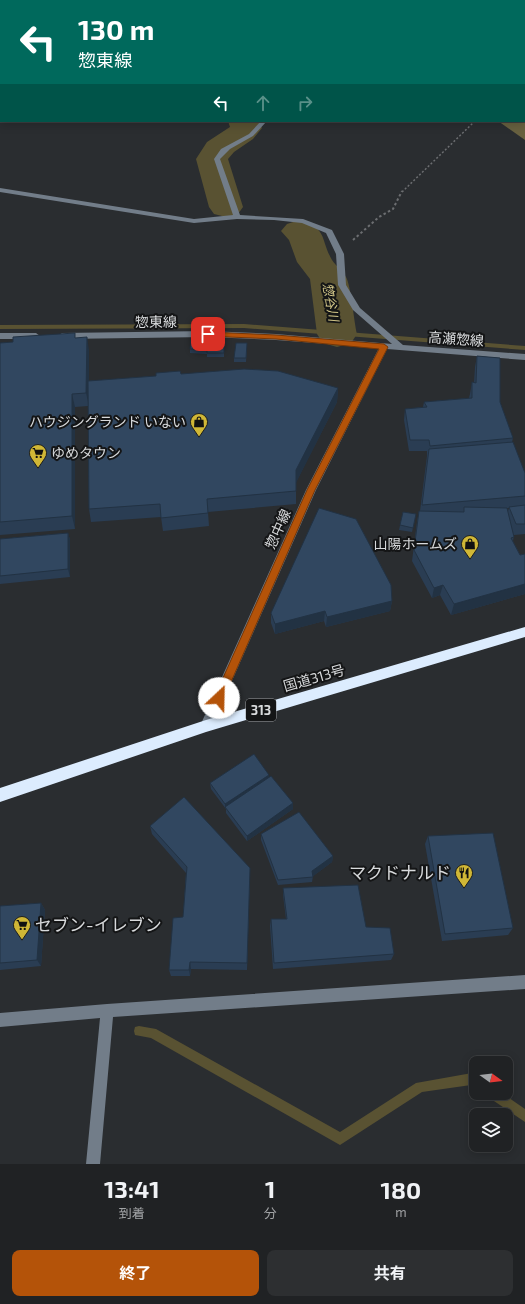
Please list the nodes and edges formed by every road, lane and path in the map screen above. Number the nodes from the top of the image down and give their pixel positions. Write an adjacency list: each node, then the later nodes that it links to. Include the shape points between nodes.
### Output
1 (263, 122): 4 (street, via 250,136 230,145 217,159)
2 (474, 122): 5 (path, via 403,188 393,209 379,217)
3 (0, 190): 4 (street, via 194,221)
4 (237, 217): 5 (street, via 303,221 329,232)
5 (340, 254): 8 (street, via 342,285 357,310)
6 (0, 336): 7 (street, 惣東線, via 208,334 276,337)
7 (384, 347): 8 (street, 高瀬惣線); 11 (street, 惣中線, via 311,490)
8 (402, 348): 9 (street, 高瀬惣線)
9 (525, 357)
10 (525, 632): 11 (highway, 国道313号 / 313)
11 (206, 726): 12 (highway, 国道313号 / 313)
12 (0, 795)
13 (525, 982): 14 (street)
14 (107, 1011): 15 (street); 16 (street)
15 (0, 1020)
16 (93, 1164)

